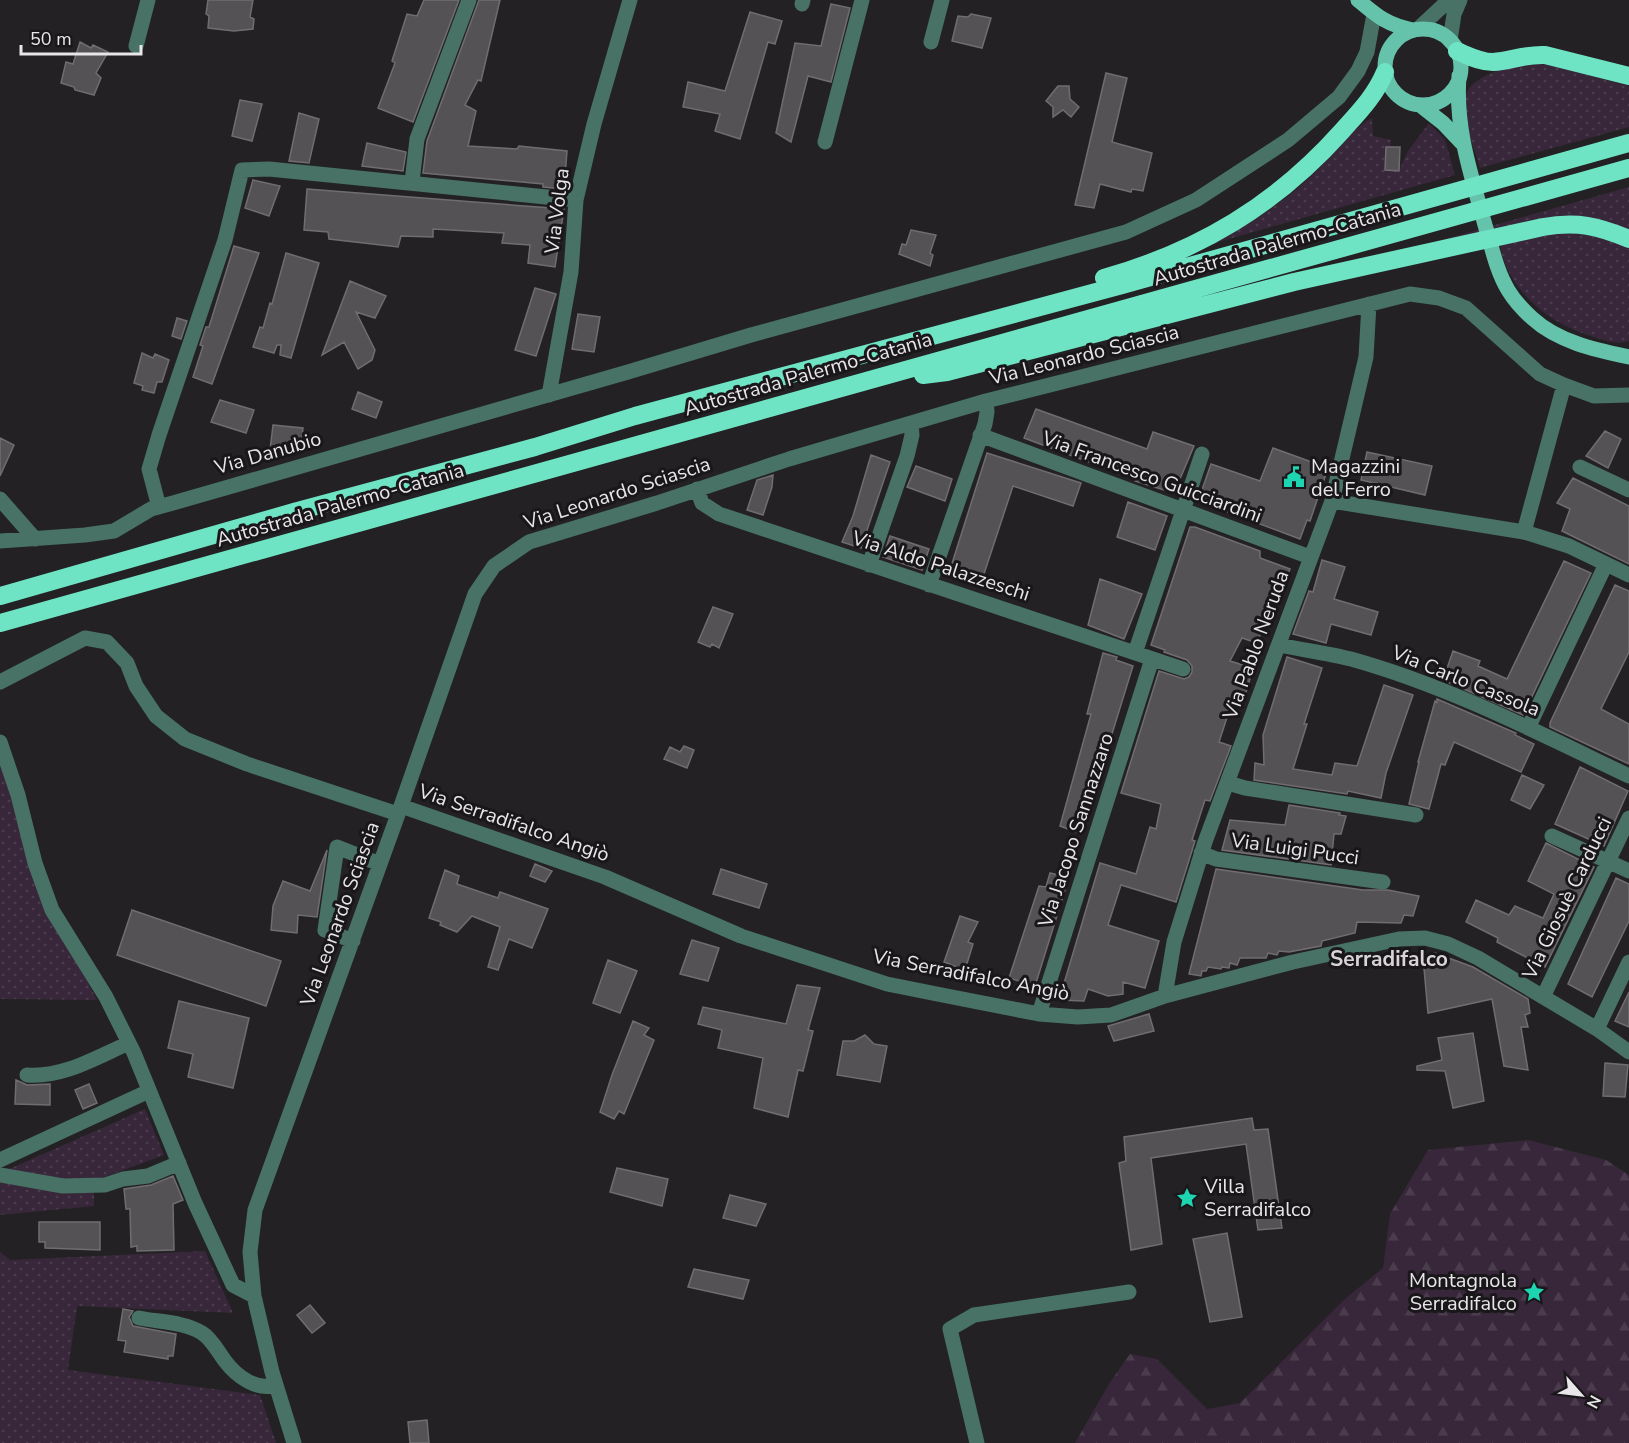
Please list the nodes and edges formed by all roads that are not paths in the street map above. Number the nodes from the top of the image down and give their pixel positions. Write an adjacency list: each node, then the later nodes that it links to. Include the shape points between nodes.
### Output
1 (148, 0): 12 (street)
2 (469, 0): 23 (street, via 417,139)
3 (630, 0): 24 (street, Via Volga)
4 (862, 0): 19 (street)
5 (942, 0): 11 (street)
6 (1358, 0): 9 (main road)
7 (1449, 0): 10 (street)
8 (1460, 0): 13 (street, via 1454,14)
9 (1378, 17): 10 (main road); 14 (main road); 32 (street, Via Danubio, via 1358,71 1339,97 1288,140 1196,200 1126,232)
10 (1415, 30): 13 (main road, via 1435,31); 14 (main road, via 1397,39)
11 (931, 42)
12 (135, 46)
13 (1454, 46): 16 (main road, via 1460,63); 17 (highway, via 1479,60 1494,62 1530,54)
14 (1387, 54): 15 (main road)
15 (1385, 72): 18 (main road, via 1397,95); 34 (highway, via 1367,104 1296,178 1249,213 1174,254 804,362)
16 (1459, 76): 18 (main road, via 1445,98); 20 (main road, via 1457,102)
17 (1629, 76)
18 (1420, 105): 20 (main road)
19 (825, 142)
20 (1462, 143): 28 (main road, via 1494,256 1509,292 1533,320)
21 (1629, 143): 34 (highway, Autostrada Palermo-Catania)
22 (1629, 168): 30 (highway, Autostrada Palermo-Catania)
23 (412, 182): 24 (street); 44 (street, via 242,170 225,240 149,469)
24 (576, 200): 32 (street, Via Volga, via 571,272)
25 (1629, 239): 30 (highway, via 1589,225 1543,227 1294,282 947,372)
26 (1369, 304): 31 (street, Via Leonardo Sciascia, via 1410,294 1439,298 1466,308 1540,374); 35 (street, Via Leonardo Sciascia); 43 (street, Via Pablo Neruda, via 1366,357)
27 (1629, 348): 28 (main road)
28 (1594, 349): 29 (main road)
29 (1629, 357)
30 (870, 380): 55 (highway, Autostrada Palermo-Catania)
31 (1564, 386): 33 (street, Via Leonardo Sciascia, via 1594,396); 46 (street)
32 (549, 395): 44 (street, Via Danubio)
33 (1629, 395)
34 (689, 401): 54 (highway, Autostrada Palermo-Catania)
35 (986, 401): 36 (street, Via Leonardo Sciascia); 37 (street)
36 (911, 424): 40 (street, Via Leonardo Sciascia); 51 (street, via 908,456)
37 (980, 435): 45 (street, Via Francesco Guicciardini); 53 (street)
38 (1202, 454): 45 (street)
39 (1580, 467): 41 (street)
40 (697, 489): 51 (street, Via Aldo Palazzeschi, via 702,503 719,514); 65 (street, Via Leonardo Sciascia, via 529,542 494,566 475,594)
41 (1629, 490)
42 (0, 499): 47 (street)
43 (1332, 501): 46 (street); 49 (street, Via Pablo Neruda)
44 (159, 507): 47 (street, Via Danubio, via 114,531)
45 (1182, 510): 49 (street, Via Francesco Guicciardini); 57 (street)
46 (1524, 532): 50 (street, via 1551,539)
47 (35, 539): 48 (street, Via Danubio)
48 (0, 541)
49 (1310, 557): 56 (street, Via Pablo Neruda)
50 (1606, 564): 52 (street); 61 (street)
51 (869, 565): 53 (street, Via Aldo Palazzeschi)
52 (1629, 575)
53 (929, 585): 57 (street, Via Aldo Palazzeschi)
54 (0, 597)
55 (0, 623)
56 (1280, 645): 61 (street, Via Carlo Cassola, via 1350,659 1424,682); 64 (street, Via Pablo Neruda)
57 (1135, 653): 58 (street, Via Aldo Palazzeschi)
58 (1152, 659): 59 (street, Via Aldo Palazzeschi); 78 (street, Via Jacopo Sannazzaro)
59 (1184, 669)
60 (0, 682): 65 (street, Via Serradifalco Angiò, via 85,638 107,642 127,663 136,686 156,716 185,739 247,764)
61 (1528, 728): 63 (street, Via Carlo Cassola)
62 (0, 742): 80 (street, via 34,863 52,910 106,997)
63 (1629, 776)
64 (1228, 783): 66 (street); 69 (street, Via Pablo Neruda)
65 (400, 810): 71 (street, Via Leonardo Sciascia); 78 (street, Via Serradifalco Angiò, via 605,877 741,936 886,984)
66 (1416, 815)
67 (1629, 818): 70 (street, Via Giosuè Carducci)
68 (1552, 836): 70 (street)
69 (1201, 853): 73 (street, Via Luigi Pucci, via 1216,859); 76 (street, Via Pablo Neruda, via 1174,942)
70 (1608, 861): 72 (street); 77 (street, Via Giosuè Carducci)
71 (380, 864): 74 (street, Via Leonardo Sciascia); 74 (street, via 338,847 325,930)
72 (1629, 871)
73 (1383, 882)
74 (352, 941): 88 (street, Via Leonardo Sciascia, via 255,1210 250,1252)
75 (1629, 962): 79 (street)
76 (1165, 996): 77 (street, Via Serradifalco Angiò, via 1293,962 1399,939 1425,938 1478,958); 78 (street, Via Serradifalco Angiò, via 1111,1015)
77 (1543, 997): 79 (street, Via Serradifalco Angiò)
78 (1039, 1014)
79 (1597, 1029): 81 (street, Via Serradifalco Angiò)
80 (129, 1043): 82 (street, via 63,1071); 83 (street)
81 (1629, 1052)
82 (27, 1075)
83 (150, 1091): 84 (street); 85 (street)
84 (0, 1160)
85 (179, 1163): 86 (street, via 148,1176 105,1185 63,1186); 88 (street, via 233,1285)
86 (0, 1175)
87 (1129, 1292): 92 (street, via 974,1314 950,1329)
88 (254, 1296): 90 (street, Via Leonardo Sciascia)
89 (139, 1318): 90 (street, via 193,1328 206,1335 237,1374 255,1385)
90 (276, 1385): 91 (street, Via Leonardo Sciascia)
91 (294, 1443)
92 (977, 1443)

